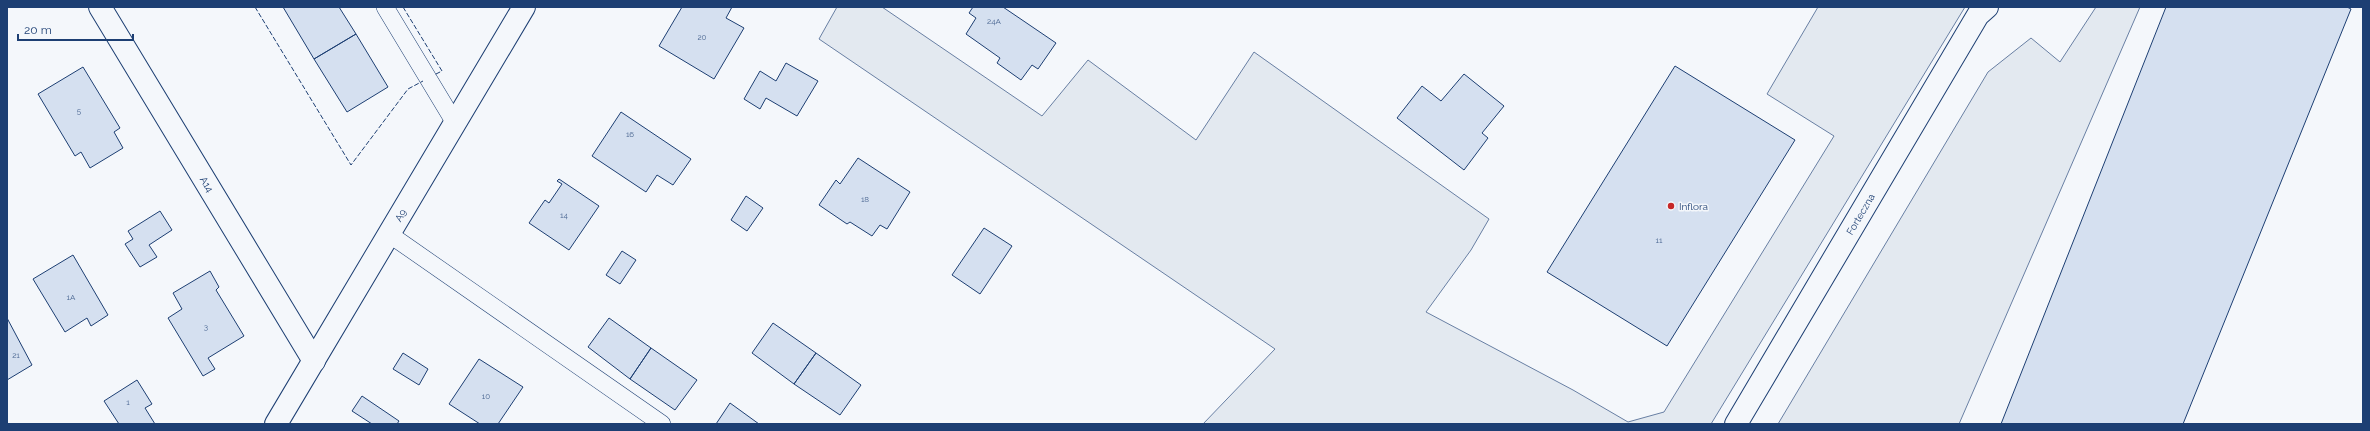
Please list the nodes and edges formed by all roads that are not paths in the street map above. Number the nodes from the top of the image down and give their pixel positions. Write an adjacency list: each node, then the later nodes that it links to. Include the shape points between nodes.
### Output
1 (100, 7): 7 (street, A14)
2 (385, 7): 5 (lane)
3 (524, 7): 5 (street, A9)
4 (1987, 7): 10 (street, Forteczna, via 1978,15)
5 (455, 123): 6 (street, A9)
6 (389, 234): 7 (street, A9); 9 (lane)
7 (314, 361): 8 (street, A9)
8 (276, 424)
9 (662, 424)
10 (1736, 424)

